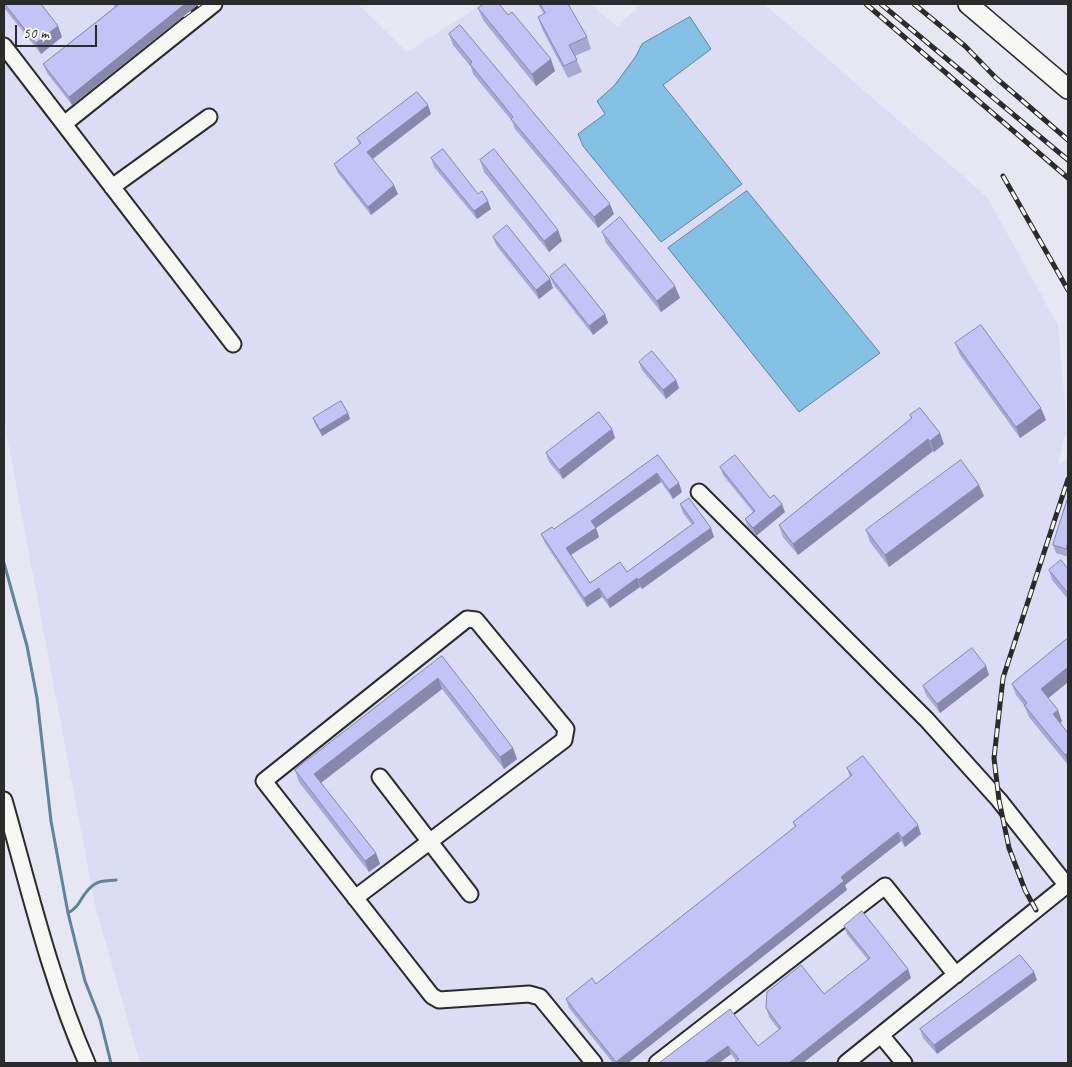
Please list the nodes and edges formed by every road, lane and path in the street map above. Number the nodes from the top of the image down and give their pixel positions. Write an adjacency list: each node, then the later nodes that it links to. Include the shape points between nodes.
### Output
1 (214, 4): 6 (street)
2 (968, 4): 4 (main road)
3 (4, 46): 6 (street)
4 (1068, 88)
5 (209, 117): 7 (street)
6 (64, 124): 7 (street)
7 (112, 187): 8 (street)
8 (233, 344)
9 (699, 492): 13 (street, via 927,720 999,800)
10 (380, 777): 12 (street)
11 (4, 800): 20 (street, via 38,922)
12 (430, 841): 14 (street); 15 (street); 15 (street, via 564,740 566,729 476,620 467,619 264,781)
13 (1068, 886): 16 (street)
14 (470, 894)
15 (355, 898): 21 (street, via 432,996 439,1000 529,994 540,997)
16 (956, 975): 17 (street); 22 (street, via 885,886)
17 (881, 1035): 23 (street); 24 (street)
18 (4, 1060): 19 (path)
19 (6, 1063)
20 (88, 1063)
21 (594, 1063)
22 (657, 1063)
23 (846, 1063)
24 (904, 1063)

